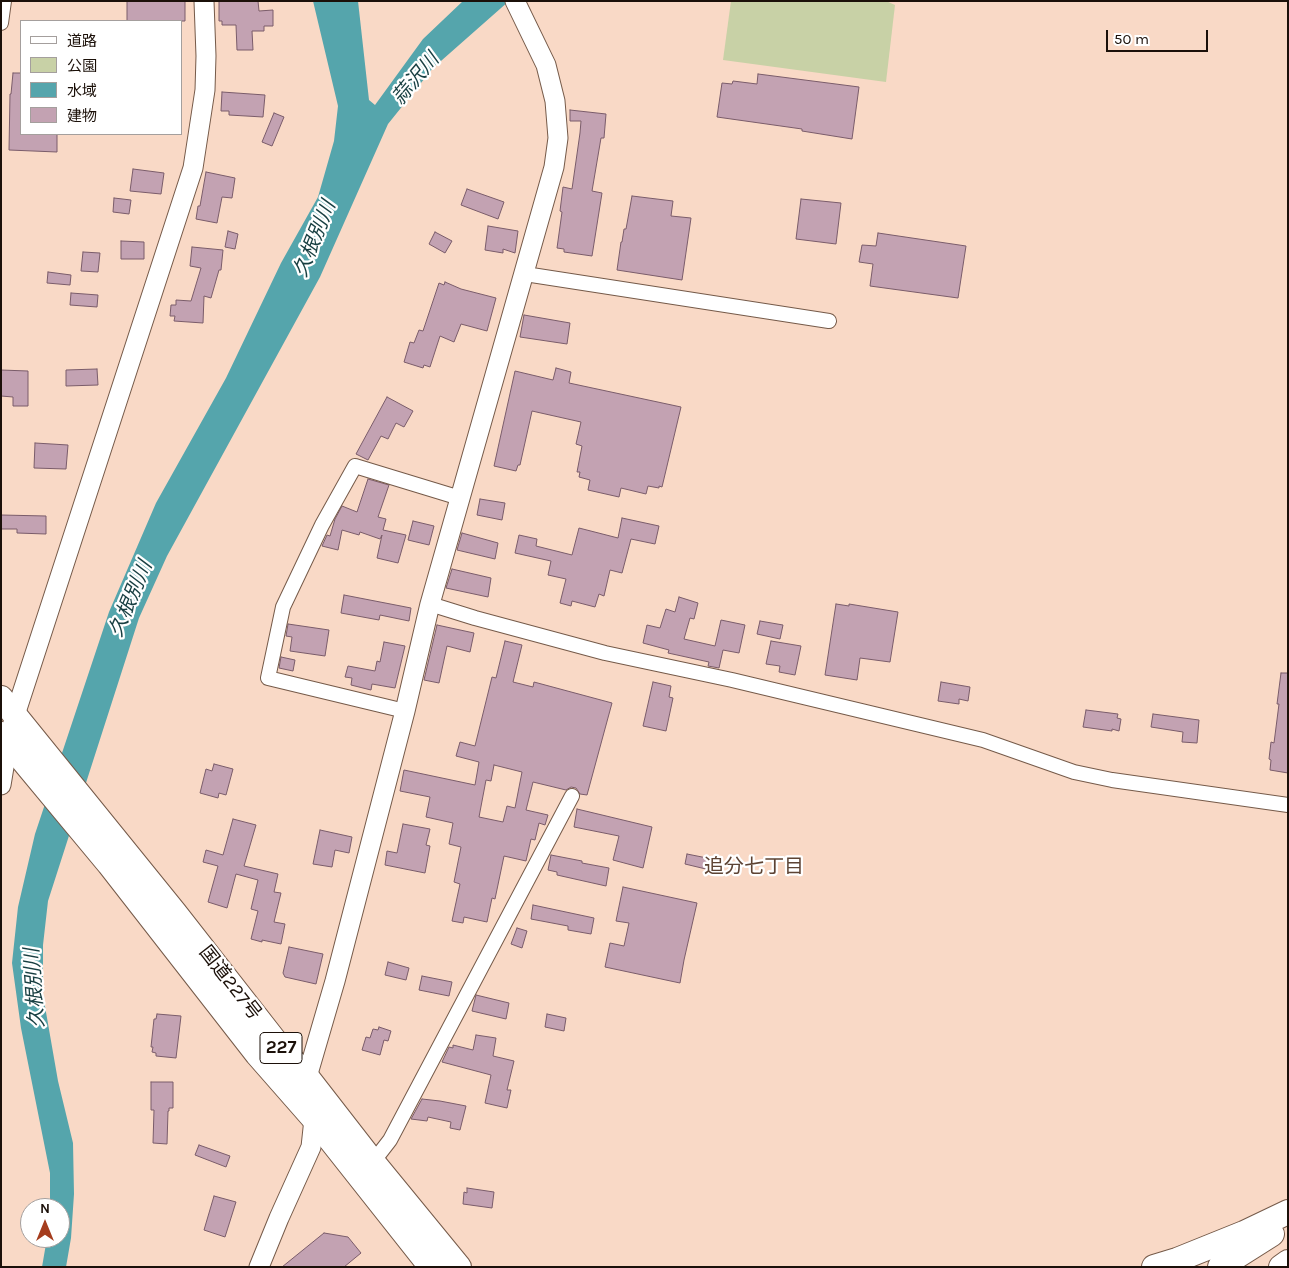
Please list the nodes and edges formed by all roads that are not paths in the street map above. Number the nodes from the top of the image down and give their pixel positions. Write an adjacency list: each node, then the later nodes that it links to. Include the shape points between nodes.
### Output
1 (4, 1): 4 (street)
2 (204, 1): 9 (street, via 205,90 193,168)
3 (516, 4): 5 (street, via 546,65 555,101 558,138 554,167)
4 (1, 23)
5 (524, 274): 6 (street); 7 (street)
6 (829, 321)
7 (460, 498): 8 (street); 10 (street, via 355,466 322,525 283,607 268,678)
8 (430, 604): 10 (street); 14 (street, via 605,653 983,740 1074,772)
9 (8, 707): 11 (street); 15 (highway, 国道227号 / 227)
10 (405, 711): 15 (street)
11 (5, 739): 12 (street); 16 (highway, 国道227号 / 227, via 257,1054)
12 (1, 785)
13 (572, 796): 17 (street, via 390,1140)
14 (1288, 805)
15 (307, 1077): 16 (street); 17 (highway, 国道227号 / 227)
16 (314, 1119): 21 (street, via 311,1147); 22 (highway, 国道227号 / 227)
17 (373, 1162): 23 (highway, 国道227号 / 227)
18 (1288, 1212): 24 (highway, via 1244,1233)
19 (1288, 1223): 25 (highway)
20 (1288, 1262): 26 (highway)
21 (259, 1267)
22 (431, 1267)
23 (459, 1267)
24 (1154, 1267)
25 (1220, 1267)
26 (1281, 1267)

